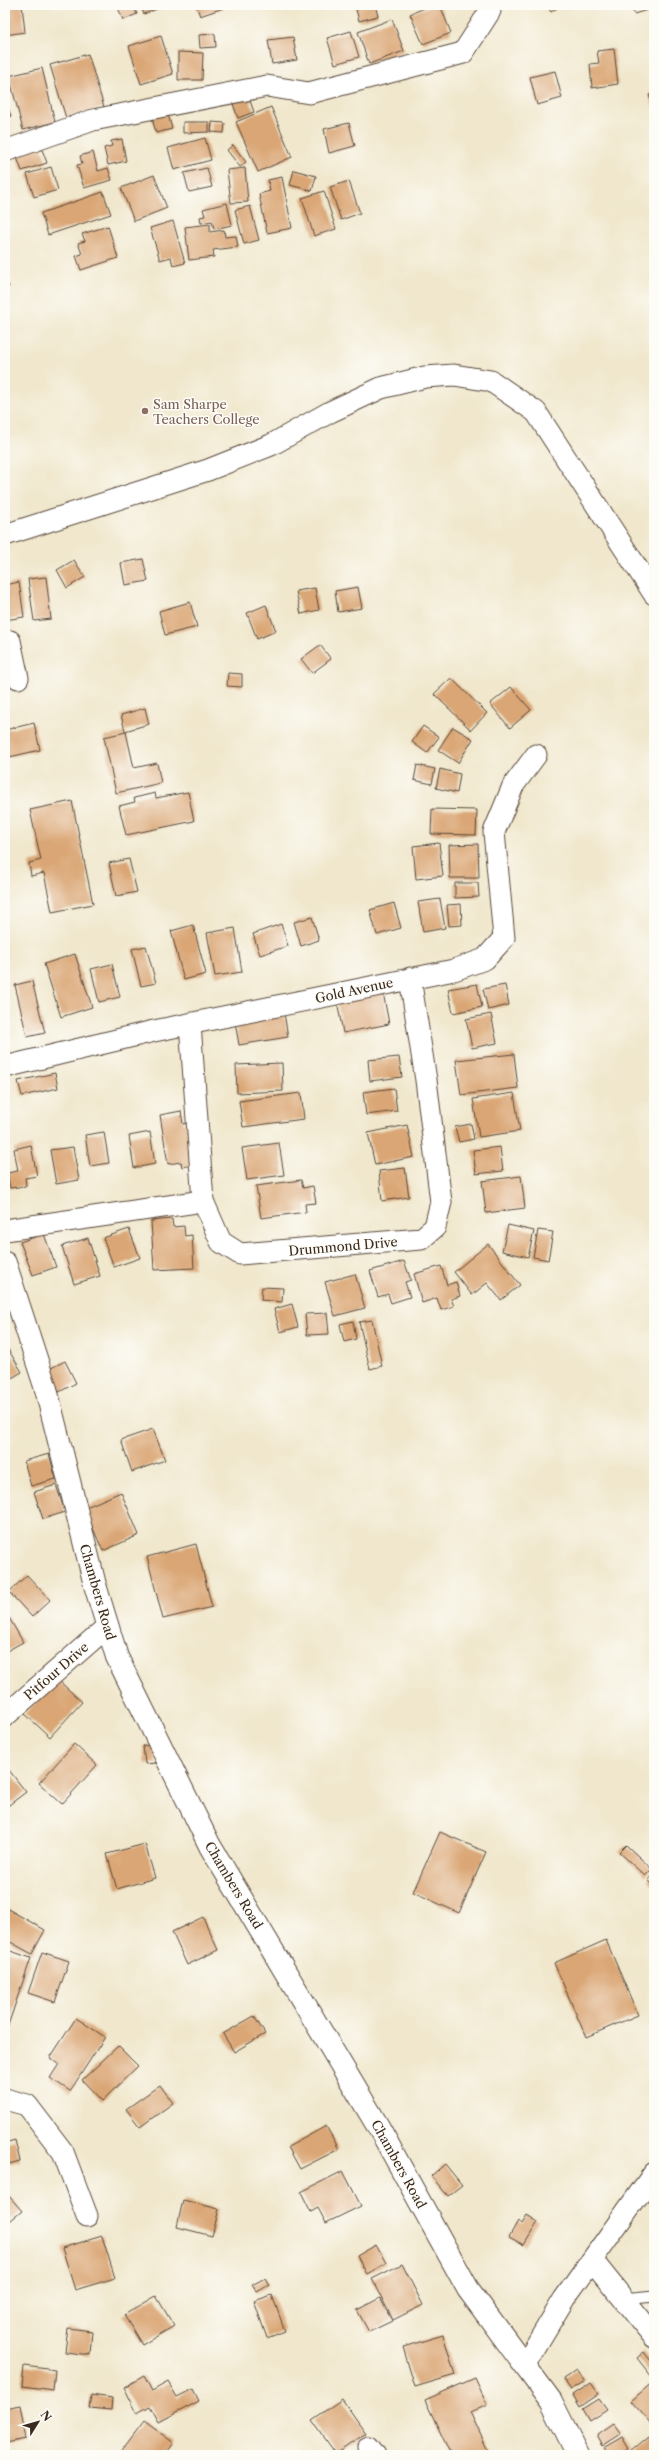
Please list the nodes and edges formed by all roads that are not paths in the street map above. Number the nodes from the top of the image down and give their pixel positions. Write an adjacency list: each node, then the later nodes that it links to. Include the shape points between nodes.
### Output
1 (490, 5): 2 (street, via 490,11 463,53 310,93 268,86 93,120)
2 (5, 150)
3 (5, 535): 4 (street, via 215,468 271,445 330,412 381,388 425,377 454,375 491,381 536,412)
4 (654, 594)
5 (5, 644): 6 (street, via 10,642)
6 (18, 678)
7 (536, 755): 8 (street, Gold Avenue, via 513,786 494,832 504,938 485,959 454,970)
8 (410, 978): 9 (street, Gold Avenue); 11 (street, Drummond Drive, via 441,1202 435,1227 421,1239 240,1254 221,1242)
9 (190, 1024): 10 (street, Gold Avenue); 11 (street, Drummond Drive)
10 (5, 1067)
11 (203, 1201): 12 (street)
12 (5, 1230)
13 (5, 1263): 14 (street, Chambers Road, via 46,1389 95,1585)
14 (108, 1626): 15 (street, Pitfour Drive); 23 (street, Chambers Road, via 117,1657 210,1846 379,2128 468,2289)
15 (5, 1716)
16 (5, 2099): 18 (street, via 27,2104 63,2152)
17 (654, 2173): 19 (street)
18 (88, 2216)
19 (592, 2260): 21 (street); 23 (street)
20 (654, 2296): 21 (lane)
21 (623, 2299): 22 (street)
22 (654, 2337)
23 (525, 2364): 24 (street, Chambers Road, via 551,2401)
24 (578, 2455)

